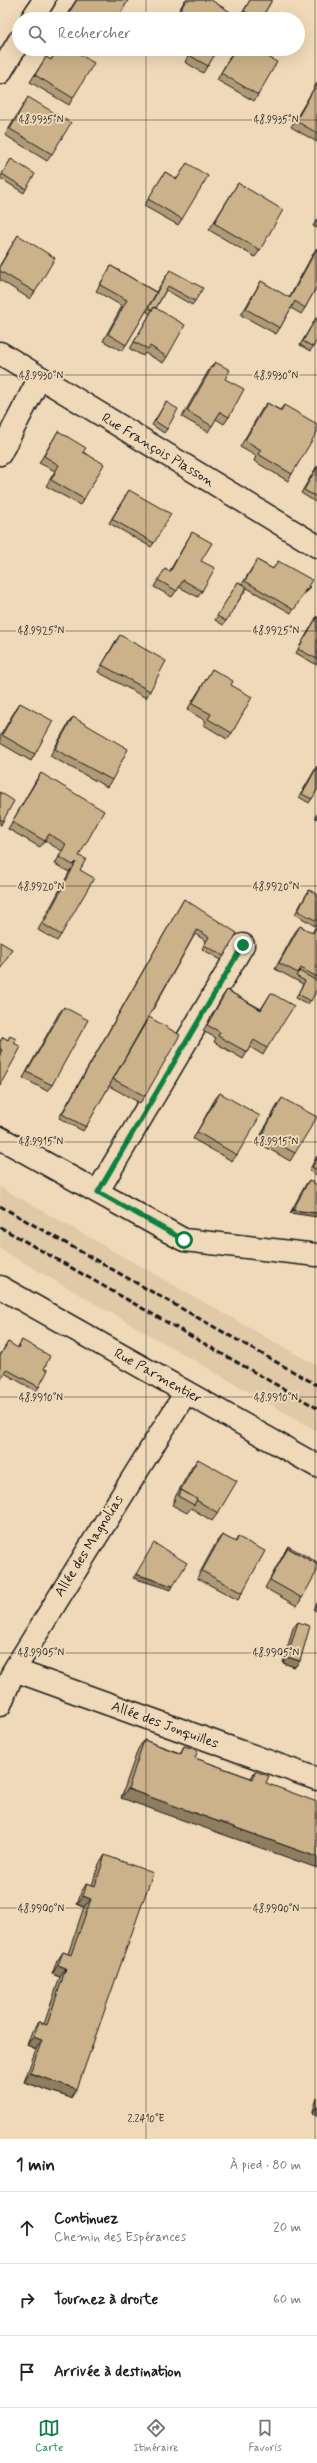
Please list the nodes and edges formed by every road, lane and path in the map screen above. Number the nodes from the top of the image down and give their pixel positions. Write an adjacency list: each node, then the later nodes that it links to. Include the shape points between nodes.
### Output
1 (44, 0): 2 (street)
2 (36, 12)
3 (12, 53): 4 (street)
4 (0, 73)
5 (0, 353): 6 (street, Rue François Plasson)
6 (40, 377): 7 (street); 8 (street, Rue François Plasson)
7 (0, 454)
8 (317, 546)
9 (243, 945): 11 (street)
10 (0, 1138): 11 (street)
11 (98, 1192): 12 (street, via 184,1240)
12 (317, 1255)
13 (0, 1287): 14 (street, Rue Parmentier)
14 (186, 1392): 15 (street, Rue Parmentier); 16 (street, Allée des Magnolias)
15 (317, 1466)
16 (14, 1670): 17 (street, Allée des Magnolias); 18 (street, Allée des Jonquilles)
17 (0, 1705)
18 (317, 1779)

